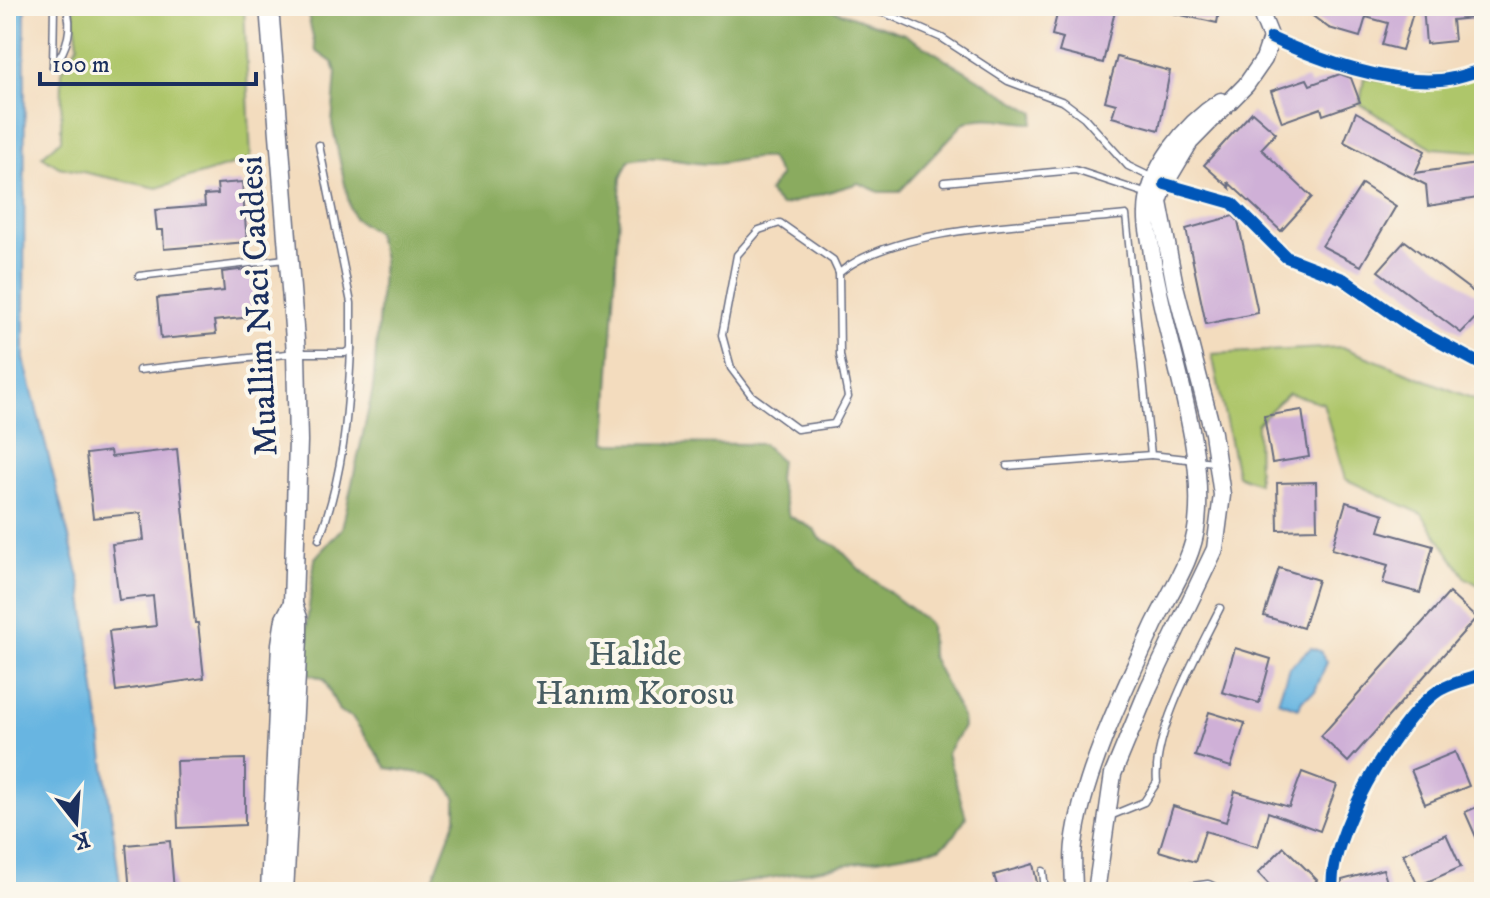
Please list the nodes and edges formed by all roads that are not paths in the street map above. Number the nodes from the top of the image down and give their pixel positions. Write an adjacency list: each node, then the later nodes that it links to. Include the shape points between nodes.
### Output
1 (54, 6): 2 (lane, via 53,67 70,29)
2 (66, 6)
3 (269, 6): 12 (main road, Muallim Naci Caddesi)
4 (857, 6): 11 (lane, via 942,38 1008,81 1064,102 1128,166)
5 (1258, 6): 7 (main road)
6 (1271, 6): 7 (street)
7 (1268, 30): 8 (street, via 1313,56 1385,75 1442,80); 11 (main road, via 1264,59 1246,85 1203,113 1174,144)
8 (1484, 69)
9 (319, 145): 15 (lane, via 351,303)
10 (944, 182): 11 (lane, via 1075,170)
11 (1157, 186): 17 (street, via 1232,203 1286,257 1343,279 1410,326); 20 (main road, via 1146,212); 21 (main road, via 1159,215)
12 (288, 259): 14 (lane); 16 (main road, Muallim Naci Caddesi)
13 (839, 273): 13 (lane, via 833,260 780,223 759,230 737,255 722,335 731,368 752,396 797,429 834,424 848,397 840,355); 19 (lane, via 859,256 925,236 1126,215)
14 (139, 276)
15 (351, 349): 16 (lane); 23 (lane, via 344,451)
16 (296, 353): 18 (lane); 24 (main road, Muallim Naci Caddesi)
17 (1484, 366)
18 (139, 370)
19 (1151, 455): 20 (lane); 22 (lane)
20 (1195, 460): 21 (lane); 32 (main road, via 1193,539 1085,796 1074,844)
21 (1218, 462): 27 (main road, via 1222,495 1215,549 1113,774)
22 (1007, 466)
23 (319, 539)
24 (293, 604): 29 (main road, Muallim Naci Caddesi, via 281,644); 30 (main road, Muallim Naci Caddesi, via 298,639)
25 (1220, 608): 27 (lane, via 1183,680 1155,765 1157,782 1144,802)
26 (1484, 674): 36 (street, via 1438,691 1387,747 1353,808 1331,879)
27 (1106, 816): 33 (main road)
28 (1043, 871): 31 (lane)
29 (270, 892)
30 (284, 892)
31 (1045, 892)
32 (1074, 892)
33 (1096, 892)
34 (1171, 892): 35 (street, via 1208,887)
35 (1219, 892)
36 (1333, 892)

